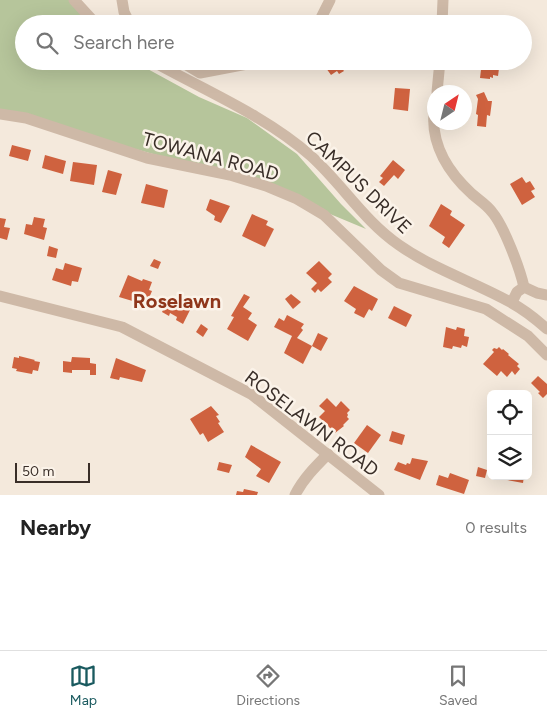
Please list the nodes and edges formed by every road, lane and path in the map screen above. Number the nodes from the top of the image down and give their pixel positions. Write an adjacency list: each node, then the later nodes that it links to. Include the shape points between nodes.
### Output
1 (74, 0): 5 (street)
2 (122, 0): 6 (street)
3 (330, 0): 7 (street)
4 (443, 0): 8 (street)
5 (88, 15)
6 (126, 15)
7 (322, 15)
8 (442, 15)
9 (168, 70): 14 (street, CAMPUS DRIVE)
10 (195, 70): 13 (street)
11 (216, 70): 13 (street)
12 (439, 70): 15 (street)
13 (200, 73): 14 (street)
14 (184, 79): 19 (street, CAMPUS DRIVE, via 273,127 296,144 330,175 366,218 399,245 428,263)
15 (438, 85)
16 (0, 114): 23 (street, TOWANA ROAD, via 26,118 147,158 266,186 324,215 399,283)
17 (434, 130): 18 (street, via 438,149 447,165 496,217)
18 (524, 287): 20 (street); 22 (street)
19 (493, 293): 22 (street); 23 (street)
20 (547, 295)
21 (0, 296): 26 (street, ROSELAWN ROAD, via 122,327 251,394)
22 (512, 302): 24 (street)
23 (486, 309): 25 (street, TOWANA ROAD, via 528,336)
24 (547, 329)
25 (547, 355)
26 (328, 454): 27 (street); 28 (street, ROSELAWN ROAD)
27 (295, 495)
28 (379, 495)

